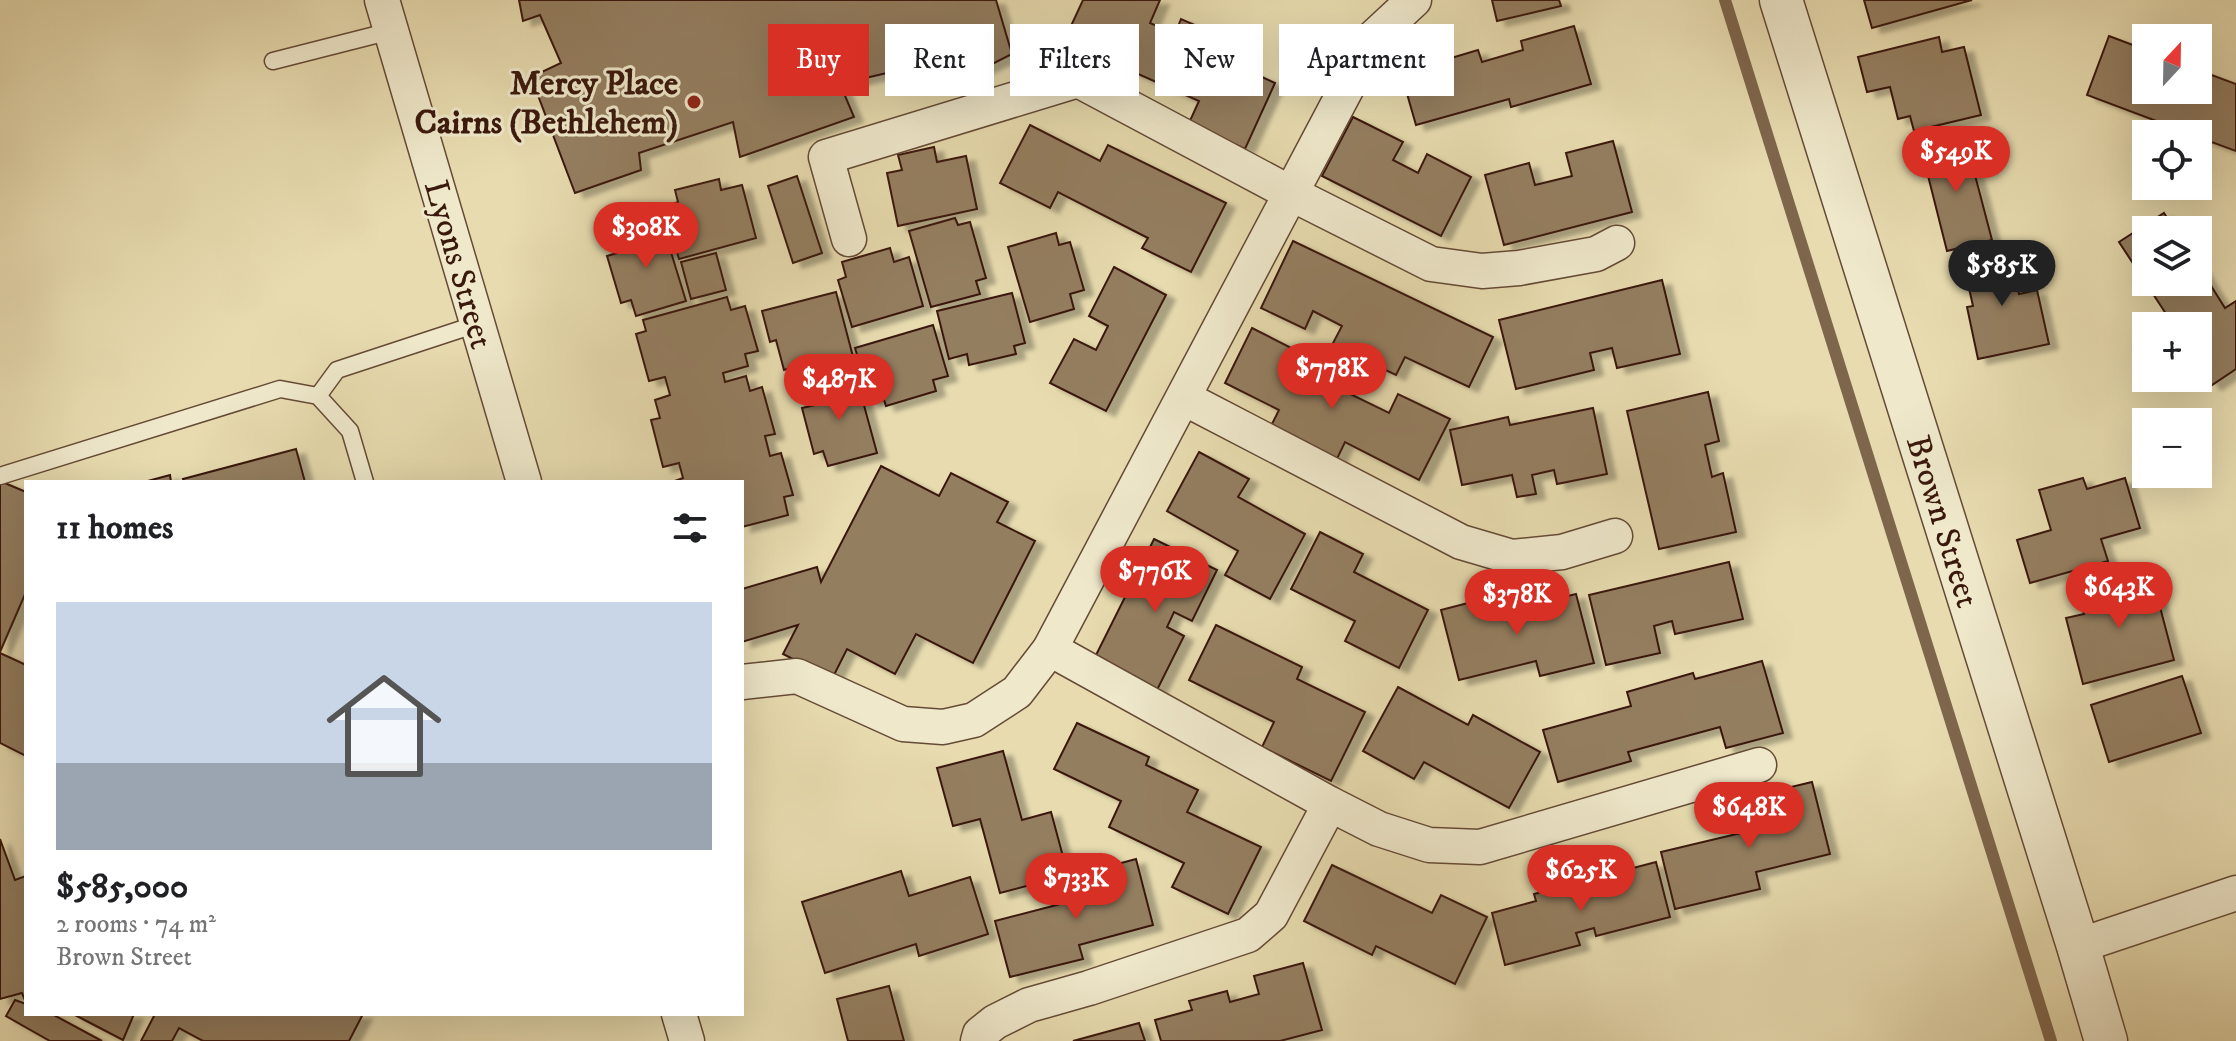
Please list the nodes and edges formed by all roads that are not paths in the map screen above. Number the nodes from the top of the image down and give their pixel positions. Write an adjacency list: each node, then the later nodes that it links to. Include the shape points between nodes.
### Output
1 (1414, 0): 5 (street, via 1373,38)
2 (1781, 0): 20 (street, Brown Street)
3 (386, 16): 4 (lane); 8 (street, Lyons Street)
4 (273, 61)
5 (1292, 194): 6 (street, via 1078,80 826,157); 7 (street, via 1431,264 1482,271 1519,268 1596,254); 10 (street)
6 (849, 239)
7 (1617, 243)
8 (477, 324): 9 (lane, via 337,370); 13 (street, Lyons Street)
9 (318, 396): 11 (lane, via 280,389); 12 (lane, via 350,431)
10 (1184, 398): 14 (street, via 1461,542 1512,557 1562,552); 15 (street)
11 (0, 476)
12 (364, 480)
13 (523, 480)
14 (1615, 536)
15 (1050, 649): 16 (street, via 1017,692 974,720 943,727 903,724 797,676); 18 (street)
16 (744, 682)
17 (1759, 765): 18 (street, via 1480,847 1429,845 1379,829)
18 (1330, 804): 23 (street, via 1271,915 1248,935 1029,1005 995,1022)
19 (2236, 893): 20 (street)
20 (2078, 946): 24 (street, Brown Street)
21 (680, 1016): 22 (street)
22 (687, 1041)
23 (978, 1041)
24 (2106, 1041)

